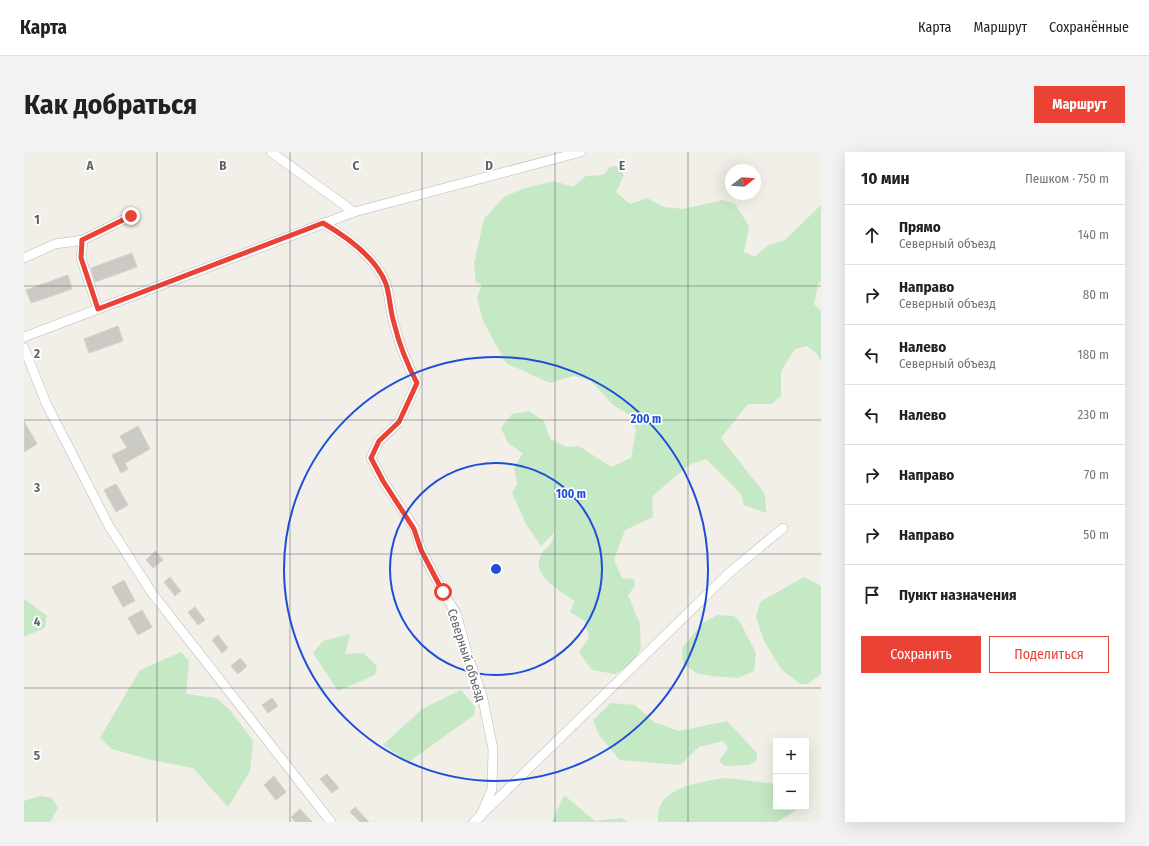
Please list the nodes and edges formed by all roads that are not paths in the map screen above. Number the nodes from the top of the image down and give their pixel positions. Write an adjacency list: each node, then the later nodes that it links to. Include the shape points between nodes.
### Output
1 (271, 152): 3 (street)
2 (581, 152): 3 (street)
3 (354, 212): 5 (street)
4 (131, 216): 6 (street)
5 (323, 223): 8 (street); 12 (street, Северный объезд, via 348,238 370,259 386,284 405,360 417,383 399,422 379,441 371,458 414,529 421,550 456,613 482,695 493,748 492,789)
6 (82, 240): 7 (street, via 55,244); 8 (street, via 81,258)
7 (24, 258)
8 (98, 309): 9 (street)
9 (24, 337)
10 (24, 348): 13 (street, via 46,403 109,526 152,592)
11 (783, 528): 12 (street, via 729,573)
12 (477, 819)
13 (331, 822)

